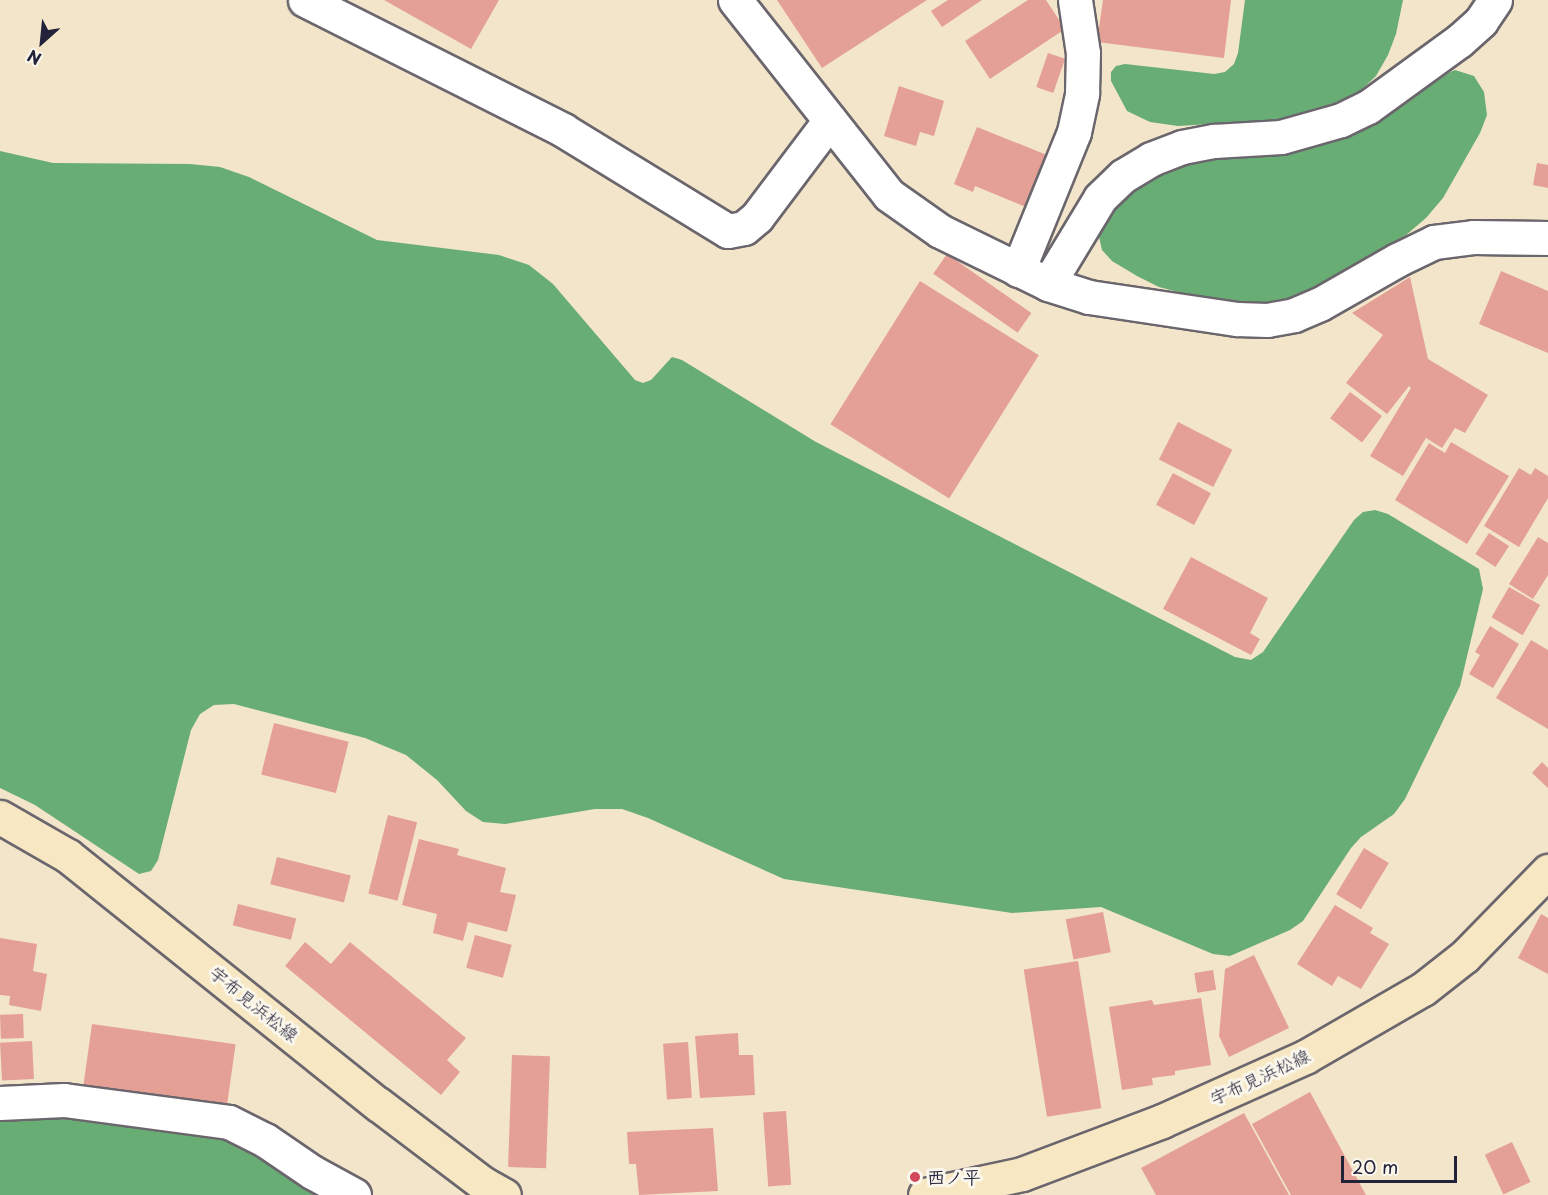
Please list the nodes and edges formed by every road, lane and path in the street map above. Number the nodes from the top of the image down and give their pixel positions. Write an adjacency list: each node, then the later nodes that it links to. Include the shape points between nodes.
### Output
1 (304, 0): 5 (street, via 563,130 728,231 744,228 757,218)
2 (735, 0): 5 (street)
3 (1075, 0): 7 (street, via 1083,53 1082,93 1074,132)
4 (1495, 0): 8 (street, via 1481,21 1458,41 1368,107 1341,120 1281,137 1182,147 1123,176 1100,198)
5 (830, 120): 7 (street, via 889,195 914,215)
6 (1548, 238): 8 (street, via 1473,237 1434,243 1320,304 1294,315 1267,320 1089,297)
7 (1018, 270): 8 (street)
8 (1048, 284)
9 (0, 817): 14 (main road, 宇布見浜松線, via 68,856 378,1104 482,1183)
10 (1548, 871): 12 (main road, 宇布見浜松線, via 1465,956 1423,989 1379,1016 1238,1089 1022,1174)
11 (0, 1102): 13 (street, via 64,1100 229,1122)
12 (1011, 1186): 15 (main road, 宇布見浜松線)
13 (354, 1195)
14 (504, 1195)
15 (925, 1195)

